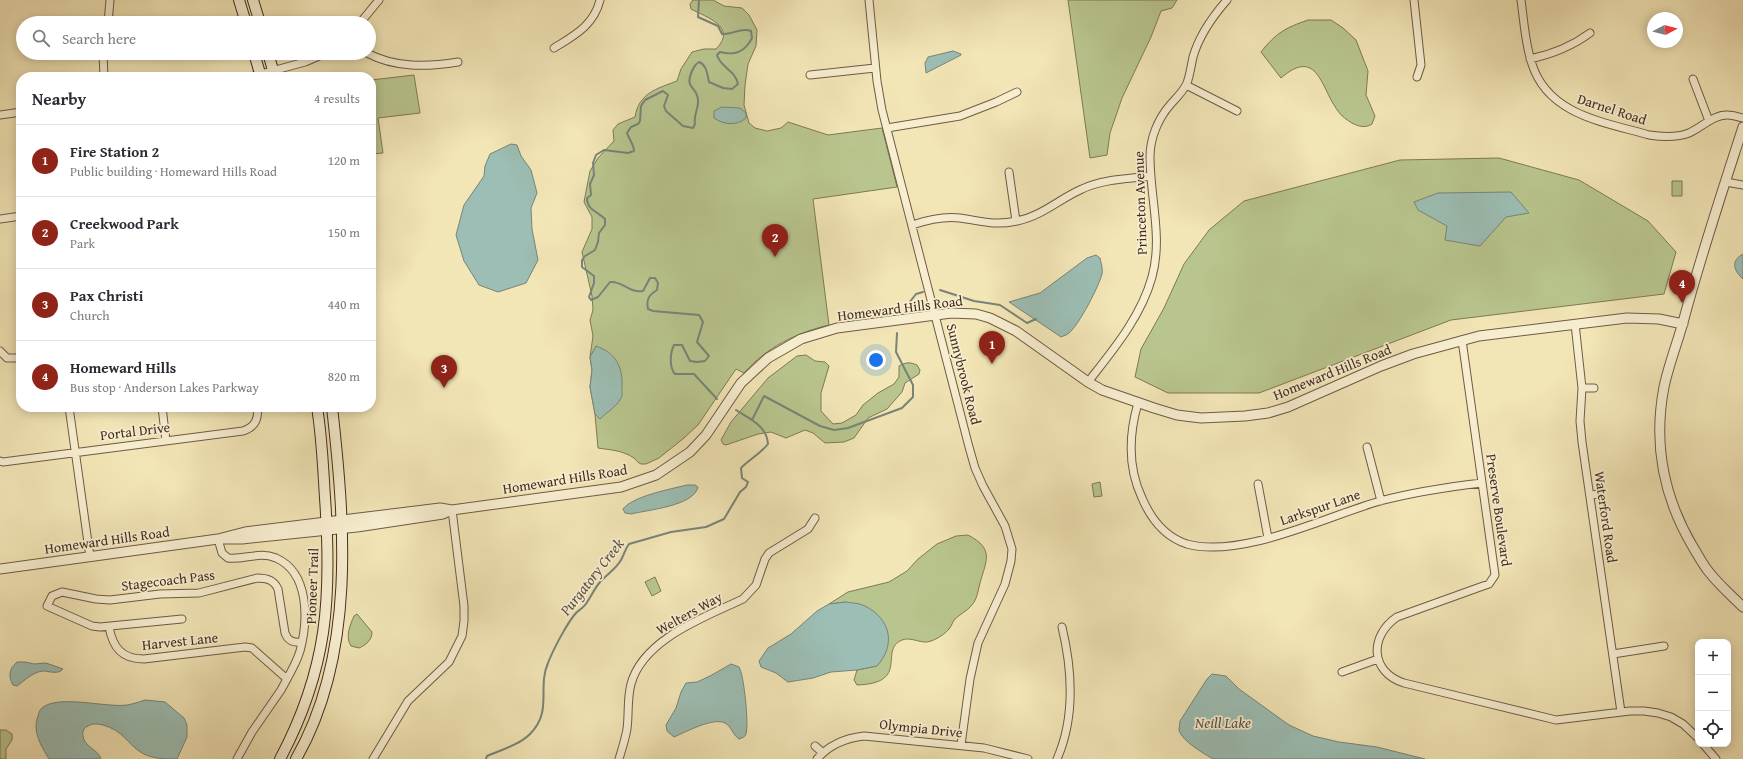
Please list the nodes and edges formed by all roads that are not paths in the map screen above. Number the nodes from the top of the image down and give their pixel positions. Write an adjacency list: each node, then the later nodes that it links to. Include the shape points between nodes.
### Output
1 (110, 0): 10 (street)
2 (240, 0): 11 (main road)
3 (253, 0): 12 (main road)
4 (379, 0): 13 (street)
5 (600, 0): 15 (street, via 589,24)
6 (869, 0): 23 (street, Sunnybrook Road)
7 (1227, 0): 31 (street, Princeton Avenue, via 1219,8 1198,42)
8 (1414, 0): 29 (street, via 1421,65)
9 (1522, 0): 17 (street, Darnel Road)
10 (109, 16)
11 (244, 16)
12 (258, 16)
13 (366, 16)
14 (1590, 33): 17 (street, via 1567,48)
15 (554, 48)
16 (376, 57): 22 (street, via 398,64)
17 (1530, 59): 37 (street, Darnel Road, via 1538,80 1547,92 1571,111 1662,137 1688,133)
18 (103, 60): 24 (street)
19 (256, 60): 25 (main road)
20 (270, 60): 26 (main road)
21 (310, 60): 27 (street)
22 (458, 62)
23 (875, 68): 28 (street); 39 (street, Sunnybrook Road)
24 (104, 72)
25 (260, 72)
26 (273, 72)
27 (279, 72)
28 (810, 75)
29 (1417, 78)
30 (1693, 79): 37 (street)
31 (1186, 84): 33 (street); 41 (street, Princeton Avenue, via 1161,116 1155,129 1150,156)
32 (1017, 92): 39 (street, via 960,116)
33 (1237, 111)
34 (16, 113): 35 (street)
35 (0, 115)
36 (1743, 118): 37 (street, Darnel Road, via 1727,115)
37 (1709, 121)
38 (1743, 127): 42 (street)
39 (887, 128): 47 (street, Sunnybrook Road)
40 (1009, 172): 46 (street)
41 (1151, 176): 46 (street, via 1110,181 1083,188 1033,217); 54 (street, Princeton Avenue, via 1158,239 1147,293 1139,310)
42 (1726, 182): 43 (street); 50 (street)
43 (1743, 185)
44 (16, 217): 45 (street)
45 (0, 219)
46 (1016, 221): 47 (street, via 988,224 945,218)
47 (912, 225): 48 (street, Sunnybrook Road)
48 (935, 316): 54 (street, Homeward Hills Road, via 976,314 1003,323); 72 (street, Homeward Hills Road, via 831,330 801,338 784,347 741,383 706,435 690,452 645,480 606,490); 92 (street, Sunnybrook Road, via 975,468 1005,526 1012,549 1009,572 978,643)
49 (1575, 324): 50 (street, Homeward Hills Road, via 1645,317); 51 (street, Homeward Hills Road, via 1510,331); 55 (street, Waterford Road)
50 (1683, 324): 80 (street, via 1668,374 1661,411 1660,456 1673,507 1683,530 1709,572)
51 (1462, 340): 57 (street, Homeward Hills Road, via 1381,366 1301,402 1268,413 1201,418 1177,415); 67 (street, Preserve Boulevard)
52 (0, 351): 53 (street, via 7,358)
53 (16, 358)
54 (1088, 382): 57 (street, Homeward Hills Road)
55 (1582, 388): 56 (street); 70 (street, Waterford Road, via 1580,421)
56 (1594, 388)
57 (1138, 403): 76 (street, Larkspur Lane, via 1133,427 1132,461 1140,494 1154,521 1174,538 1186,544 1213,548)
58 (69, 412): 65 (street)
59 (163, 412): 63 (street)
60 (257, 412): 63 (street, Portal Drive, via 257,419 249,429)
61 (318, 412): 75 (main road, Pioneer Trail)
62 (333, 412): 74 (main road, Pioneer Trail)
63 (166, 440): 65 (street, Portal Drive)
64 (1367, 447): 71 (street, Larkspur Lane)
65 (74, 452): 66 (street, Portal Drive); 78 (street)
66 (0, 461)
67 (1482, 482): 71 (street, Larkspur Lane); 87 (street, Preserve Boulevard, via 1495,569 1490,586 1397,617 1380,635 1377,644)
68 (1258, 484): 76 (street, Larkspur Lane)
69 (1600, 494): 70 (street)
70 (1590, 495): 86 (street, Waterford Road)
71 (1381, 501): 76 (street, Larkspur Lane)
72 (452, 510): 74 (street, Homeward Hills Road, via 431,516); 99 (street, via 464,606 462,636 449,662 408,701)
73 (815, 518): 100 (street, Welters Way, via 808,529 769,553 756,586 750,593 668,637 647,657 632,682 627,728)
74 (340, 524): 75 (street, Homeward Hills Road); 98 (main road, Pioneer Trail, via 342,585 338,629 330,672)
75 (327, 526): 77 (street, Homeward Hills Road, via 245,532); 97 (main road, Pioneer Trail, via 328,589 319,661 299,721)
76 (1268, 538)
77 (218, 539): 78 (street, Homeward Hills Road); 84 (street, via 222,553 228,558 267,556 284,563 292,570 298,579 303,600)
78 (90, 557): 79 (street, Homeward Hills Road)
79 (0, 568)
80 (1743, 607)
81 (182, 619): 82 (street, Harvest Lane)
82 (109, 627): 84 (street, Stagecoach Pass, via 92,626 47,606 52,596 62,592 110,600 160,594 199,593 266,578 276,584 278,589 284,633 290,641); 89 (street, Harvest Lane, via 115,646 128,657 144,659 245,647 252,648)
83 (1062, 627): 103 (street, via 1071,677 1066,728 1062,749)
84 (302, 642): 89 (street)
85 (1664, 646): 86 (street)
86 (1613, 654): 90 (street, Waterford Road)
87 (1378, 659): 88 (street); 90 (street, via 1383,669 1396,681 1546,718 1567,720)
88 (1342, 672)
89 (287, 679): 96 (street)
90 (1621, 712): 91 (street, via 1644,711 1671,718 1683,724)
91 (1695, 735)
92 (961, 745): 95 (street, Olympia Drive, via 864,736 851,737); 102 (street, Olympia Drive)
93 (815, 746): 95 (street)
94 (1706, 747): 104 (street)
95 (823, 753): 101 (street, Olympia Drive)
96 (237, 759)
97 (280, 759)
98 (296, 759)
99 (373, 759)
100 (619, 759)
101 (817, 759)
102 (1028, 759)
103 (1057, 759)
104 (1716, 759)

